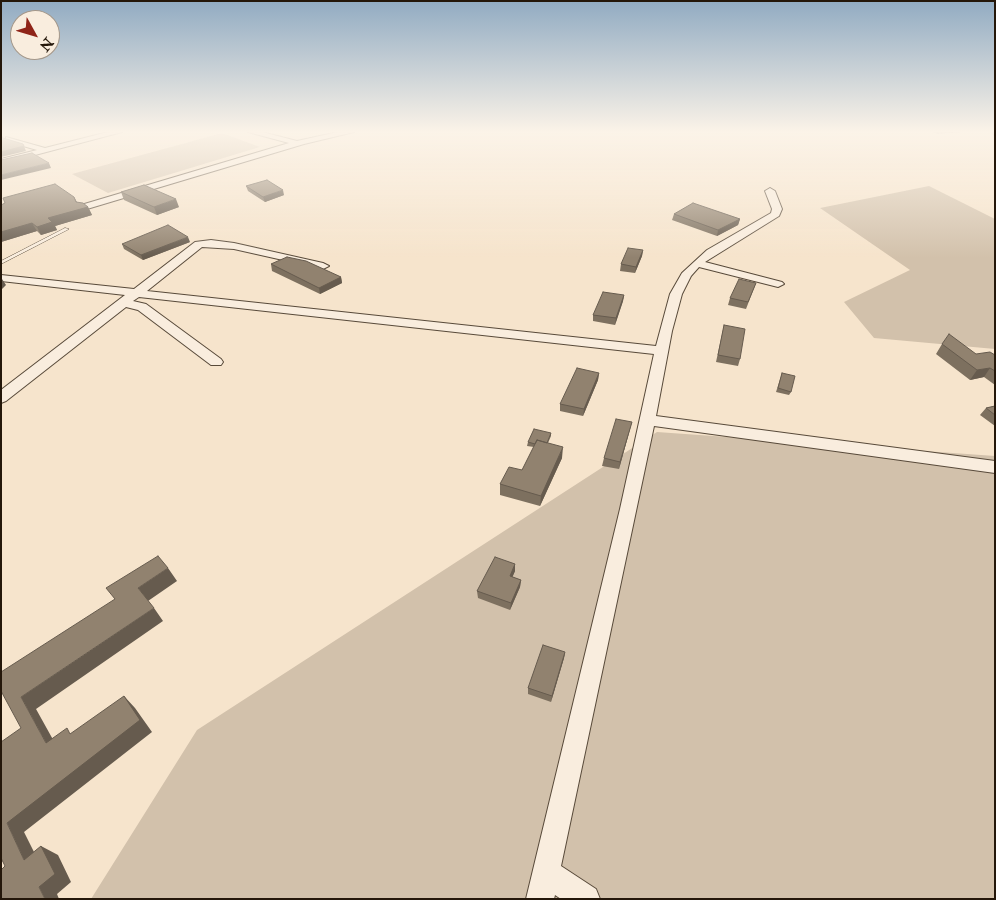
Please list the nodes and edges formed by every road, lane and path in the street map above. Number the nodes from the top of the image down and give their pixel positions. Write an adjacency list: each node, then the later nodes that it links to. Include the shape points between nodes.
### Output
1 (194, 174): 3 (street)
2 (770, 191): 6 (street, via 777,209 774,216)
3 (84, 207)
4 (67, 229): 5 (lane)
5 (1, 263)
6 (697, 263): 9 (street); 12 (street, via 676,294)
7 (323, 266): 10 (street, via 223,244 202,244 195,246)
8 (1, 278): 10 (street)
9 (778, 284)
10 (135, 294): 11 (street); 12 (street)
11 (124, 303): 13 (street, via 142,307); 14 (street)
12 (662, 351): 15 (street)
13 (216, 362)
14 (1, 398)
15 (648, 420): 16 (street); 17 (street)
16 (995, 467)
17 (543, 886): 18 (street)
18 (586, 899)

